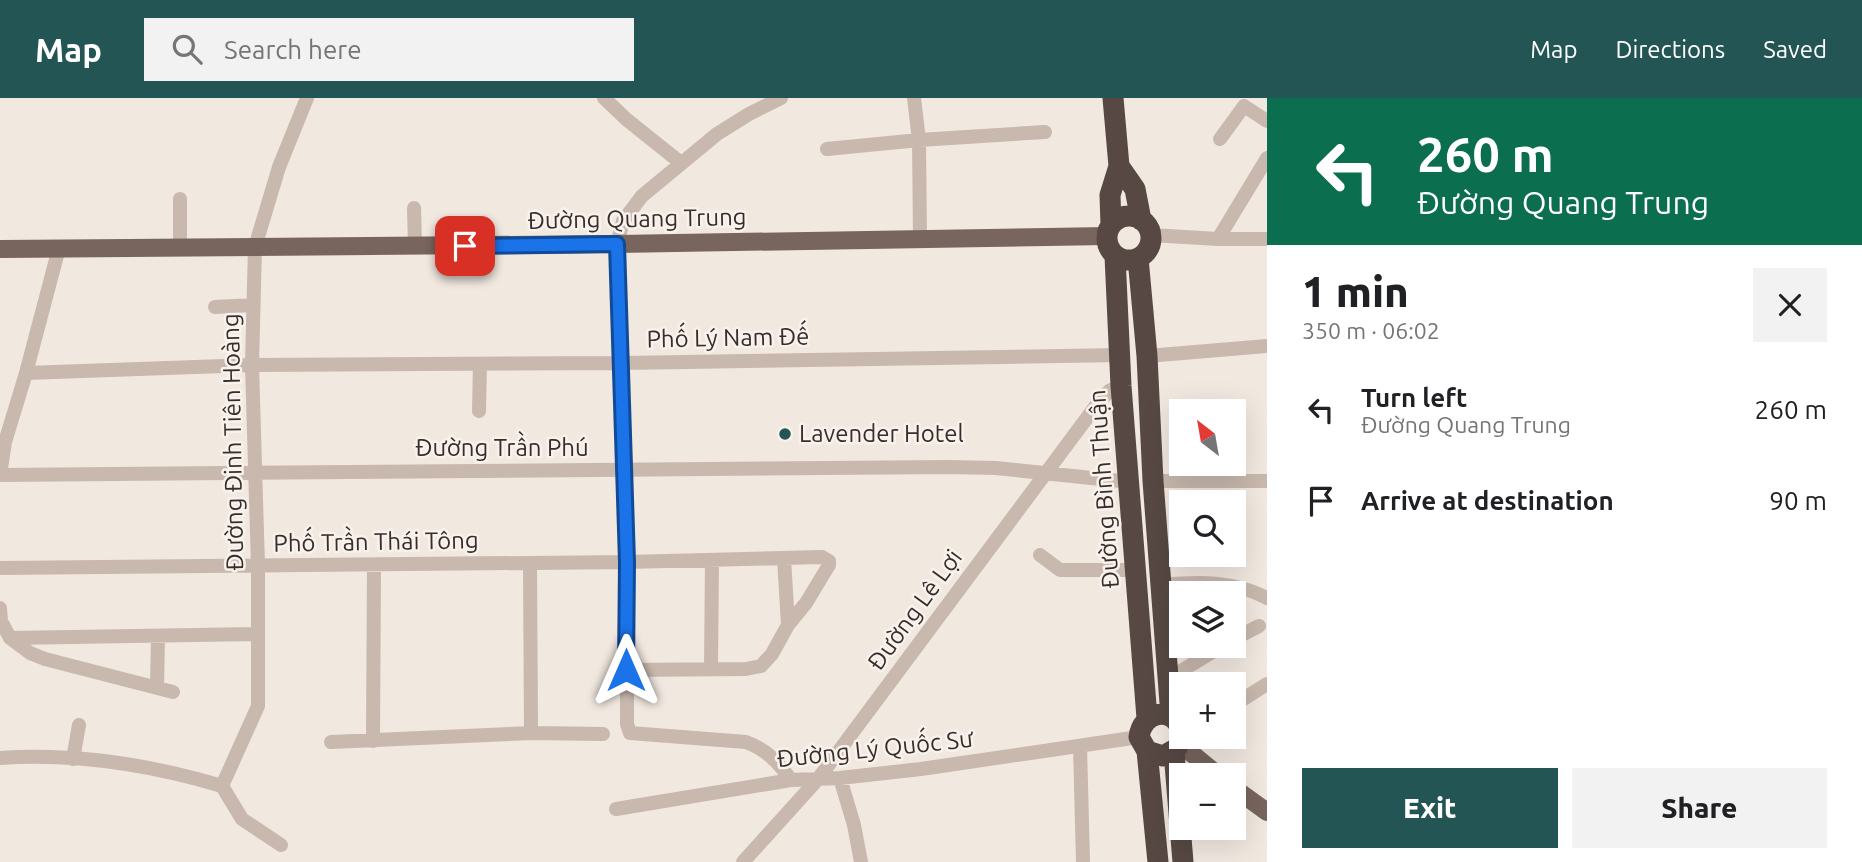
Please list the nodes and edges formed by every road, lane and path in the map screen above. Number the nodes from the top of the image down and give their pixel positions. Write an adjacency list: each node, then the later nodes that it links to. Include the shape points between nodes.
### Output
1 (307, 98): 26 (street, Đường Đinh Tiên Hoàng, via 279,167)
2 (604, 98): 13 (street)
3 (781, 98): 13 (street, via 732,124)
4 (914, 98): 10 (street)
5 (1113, 98): 14 (highway)
6 (1246, 102): 7 (street); 9 (street)
7 (1267, 121)
8 (1045, 132): 10 (street)
9 (1220, 139)
10 (919, 140): 11 (street); 22 (street)
11 (827, 149)
12 (1267, 158): 15 (street)
13 (681, 163): 23 (street, via 633,206)
14 (1119, 166): 18 (highway, via 1135,189); 19 (highway, via 1110,195)
15 (1263, 171): 20 (street)
16 (180, 199): 25 (street)
17 (414, 208): 24 (street)
18 (1146, 228): 19 (highway, via 1129,216); 20 (street); 30 (highway, via 1148,249)
19 (1109, 230): 22 (main road, Đường Quang Trung); 29 (highway, via 1108,247)
20 (1218, 239): 21 (street)
21 (1267, 239)
22 (920, 240): 23 (main road, Đường Quang Trung)
23 (617, 244): 24 (main road, Đường Quang Trung); 36 (street)
24 (415, 246): 26 (main road, Đường Quang Trung)
25 (180, 247): 26 (main road, Đường Quang Trung); 27 (main road, Đường Quang Trung)
26 (256, 247): 31 (street, Đường Đinh Tiên Hoàng)
27 (59, 248): 28 (main road, Đường Quang Trung); 39 (street)
28 (0, 249)
29 (1115, 256): 30 (highway); 34 (highway, Đường Bình Thuận)
30 (1138, 258): 35 (highway, Đường Bình Thuận)
31 (253, 305): 32 (street); 38 (street, Đường Đinh Tiên Hoàng)
32 (215, 307)
33 (1267, 346): 35 (street)
34 (1121, 355): 36 (street, Phố Lý Nam Đế); 40 (highway, Đường Bình Thuận)
35 (1147, 356): 47 (highway, Đường Bình Thuận)
36 (622, 363): 37 (street, Phố Lý Nam Đế); 43 (street)
37 (480, 364): 38 (street, Phố Lý Nam Đế); 41 (street)
38 (251, 365): 39 (street, Phố Lý Nam Đế); 44 (street, Đường Đinh Tiên Hoàng)
39 (26, 373): 42 (street)
40 (1121, 386): 45 (street, Đường Lê Lợi, via 1105,395); 49 (highway, Đường Bình Thuận)
41 (479, 411)
42 (2, 442): 46 (street)
43 (625, 470): 44 (street, Đường Trần Phú); 45 (street, Đường Trần Phú, via 960,467); 53 (street)
44 (255, 473): 46 (street, Đường Trần Phú); 56 (street, Đường Đinh Tiên Hoàng)
45 (1045, 473): 49 (street, Đường Trần Phú); 92 (street, Đường Lê Lợi)
46 (0, 475)
47 (1153, 481): 48 (street); 59 (highway, Đường Bình Thuận)
48 (1267, 481)
49 (1130, 482): 58 (highway, Đường Bình Thuận)
50 (1040, 555): 58 (street, via 1060,570)
51 (784, 558): 52 (street, Phố Trần Thái Tông); 62 (street); 62 (street, Phố Trần Thái Tông, via 822,556 830,565)
52 (712, 560): 53 (street, Phố Trần Thái Tông); 69 (street)
53 (627, 562): 54 (street, Phố Trần Thái Tông); 70 (street)
54 (530, 563): 55 (street, Phố Trần Thái Tông); 79 (street)
55 (374, 565): 56 (street, Phố Trần Thái Tông); 82 (street)
56 (258, 566): 57 (street, Phố Trần Thái Tông); 66 (street, Đường Đinh Tiên Hoàng)
57 (0, 568)
58 (1136, 570): 81 (highway, Đường Bình Thuận)
59 (1161, 585): 60 (street, via 1232,585); 71 (highway, Đường Bình Thuận)
60 (1267, 598)
61 (0, 608): 64 (street)
62 (788, 625): 69 (street, via 761,666)
63 (1258, 626): 65 (street)
64 (4, 631): 67 (street); 74 (street, via 30,653 45,659)
65 (1246, 632)
66 (258, 634): 67 (street); 94 (street, Đường Đinh Tiên Hoàng, via 258,706)
67 (158, 636): 74 (street)
68 (1202, 658): 71 (street)
69 (711, 668): 70 (street)
70 (626, 670): 93 (street, via 630,733 746,742 773,757)
71 (1168, 679): 73 (highway, Đường Bình Thuận)
72 (1267, 684): 76 (street)
73 (1169, 685)
74 (157, 688): 75 (street)
75 (173, 692)
76 (1246, 697)
77 (79, 724): 89 (street)
78 (1169, 726): 81 (highway, via 1159,714)
79 (531, 733): 80 (street); 82 (street)
80 (603, 734)
81 (1144, 735): 84 (highway, via 1157,756); 85 (street, Đường Lý Quốc Sư); 102 (highway, Đường Bình Thuận)
82 (373, 741): 83 (street)
83 (331, 742)
84 (1169, 745)
85 (1080, 746): 91 (street, Đường Lý Quốc Sư); 101 (street)
86 (1179, 749): 103 (highway, Đường Bình Thuận)
87 (1191, 749): 90 (main road)
88 (0, 758): 89 (street)
89 (73, 760): 94 (street, via 130,765)
90 (1206, 763)
91 (840, 778): 92 (street, Đường Lý Quốc Sư); 100 (street)
92 (818, 779): 93 (street, Đường Lý Quốc Sư); 99 (street, Đường Lê Lợi)
93 (791, 780): 96 (street, Đường Lý Quốc Sư)
94 (222, 786): 98 (street, via 242,819)
95 (1246, 797): 97 (main road)
96 (616, 809)
97 (1267, 812)
98 (281, 845)
99 (743, 862)
100 (861, 862)
101 (1083, 862)
102 (1158, 862)
103 (1184, 862)

